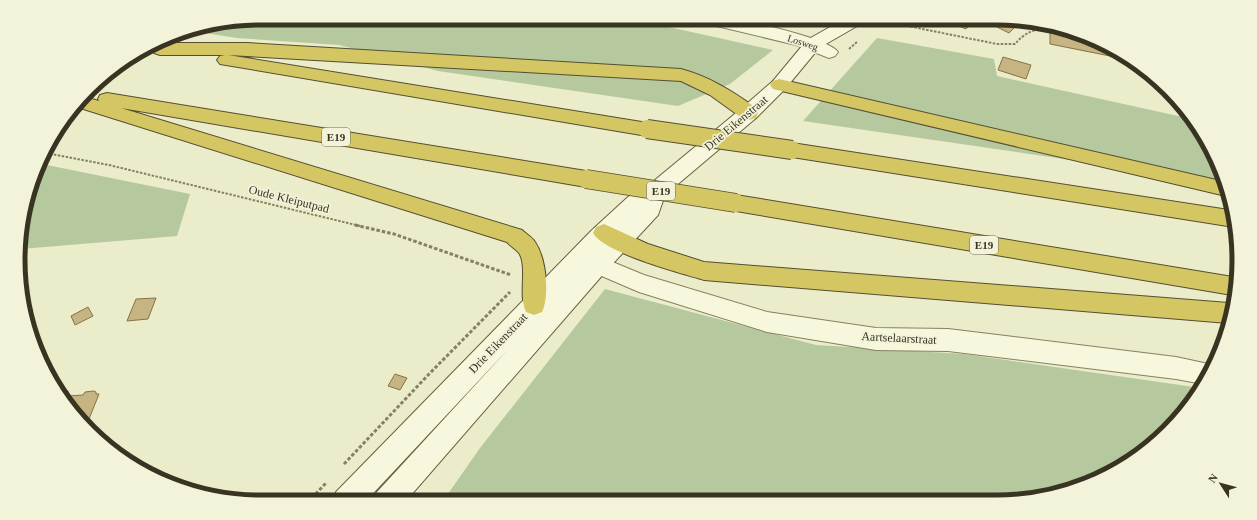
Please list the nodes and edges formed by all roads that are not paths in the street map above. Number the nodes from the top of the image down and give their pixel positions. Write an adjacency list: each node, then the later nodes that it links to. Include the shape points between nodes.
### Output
1 (733, 25): 4 (street, Losweg)
2 (849, 25): 4 (street, Drie Eikenstraat)
3 (852, 25): 4 (street, Drie Eikenstraat)
4 (821, 48): 6 (street, Drie Eikenstraat)
5 (156, 49): 9 (highway, via 247,49 681,75 705,83); 11 (highway, bridge, via 648,129)
6 (779, 85): 9 (street, Drie Eikenstraat); 10 (highway)
7 (91, 97): 14 (highway, E19, bridge)
8 (85, 103): 15 (highway, via 514,236 529,249 532,260)
9 (749, 113): 12 (street, Drie Eikenstraat, via 656,191 651,209)
10 (1221, 188)
11 (1228, 218)
12 (612, 237): 13 (street, Drie Eikenstraat); 15 (street, Drie Eikenstraat); 16 (highway, via 670,261 704,271)
13 (598, 265): 17 (street, Aartselaarstraat, via 639,283 767,322 876,339 948,340); 19 (street, Drie Eikenstraat)
14 (1230, 286)
15 (534, 306): 18 (street, Drie Eikenstraat)
16 (1226, 313)
17 (1203, 373)
18 (353, 495)
19 (392, 495)

